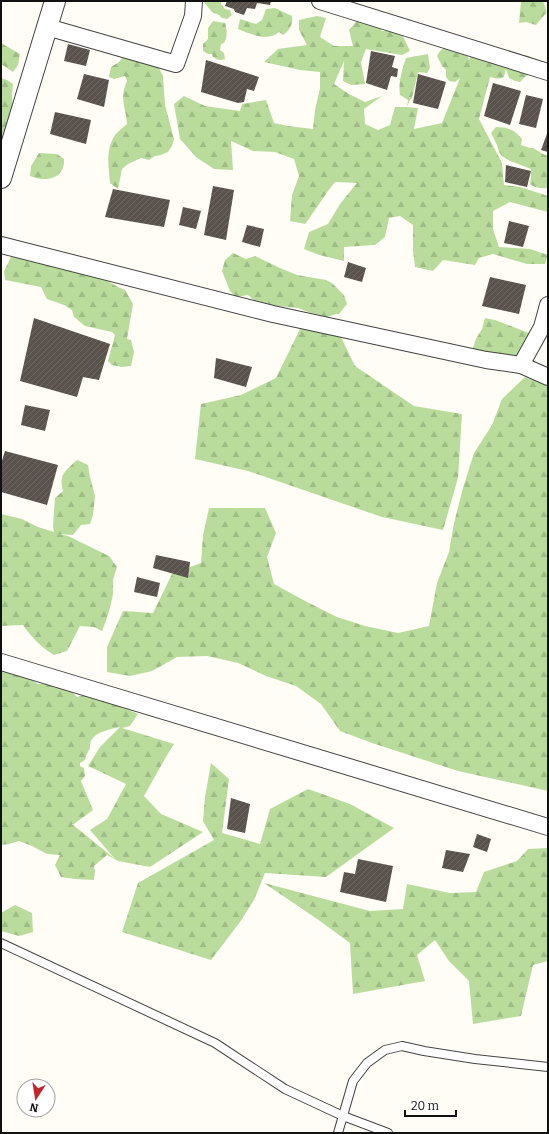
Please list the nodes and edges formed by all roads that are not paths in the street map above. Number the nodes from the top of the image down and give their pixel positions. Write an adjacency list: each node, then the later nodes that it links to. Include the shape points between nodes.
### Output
1 (55, 1): 4 (street)
2 (194, 1): 4 (street, via 193,16 176,64)
3 (320, 1): 5 (street)
4 (47, 28): 6 (street)
5 (548, 72)
6 (1, 178)
7 (1, 245): 9 (street, via 273,314 486,360)
8 (548, 305): 9 (street, via 542,327)
9 (521, 365): 10 (street)
10 (548, 377)
11 (1, 662): 12 (street)
12 (548, 827)
13 (1, 943): 15 (lane, via 216,1043 285,1089)
14 (548, 1067): 15 (lane, via 475,1059 402,1046 385,1050 367,1063 353,1081)
15 (343, 1116): 16 (lane); 17 (lane)
16 (338, 1133)
17 (388, 1133)

